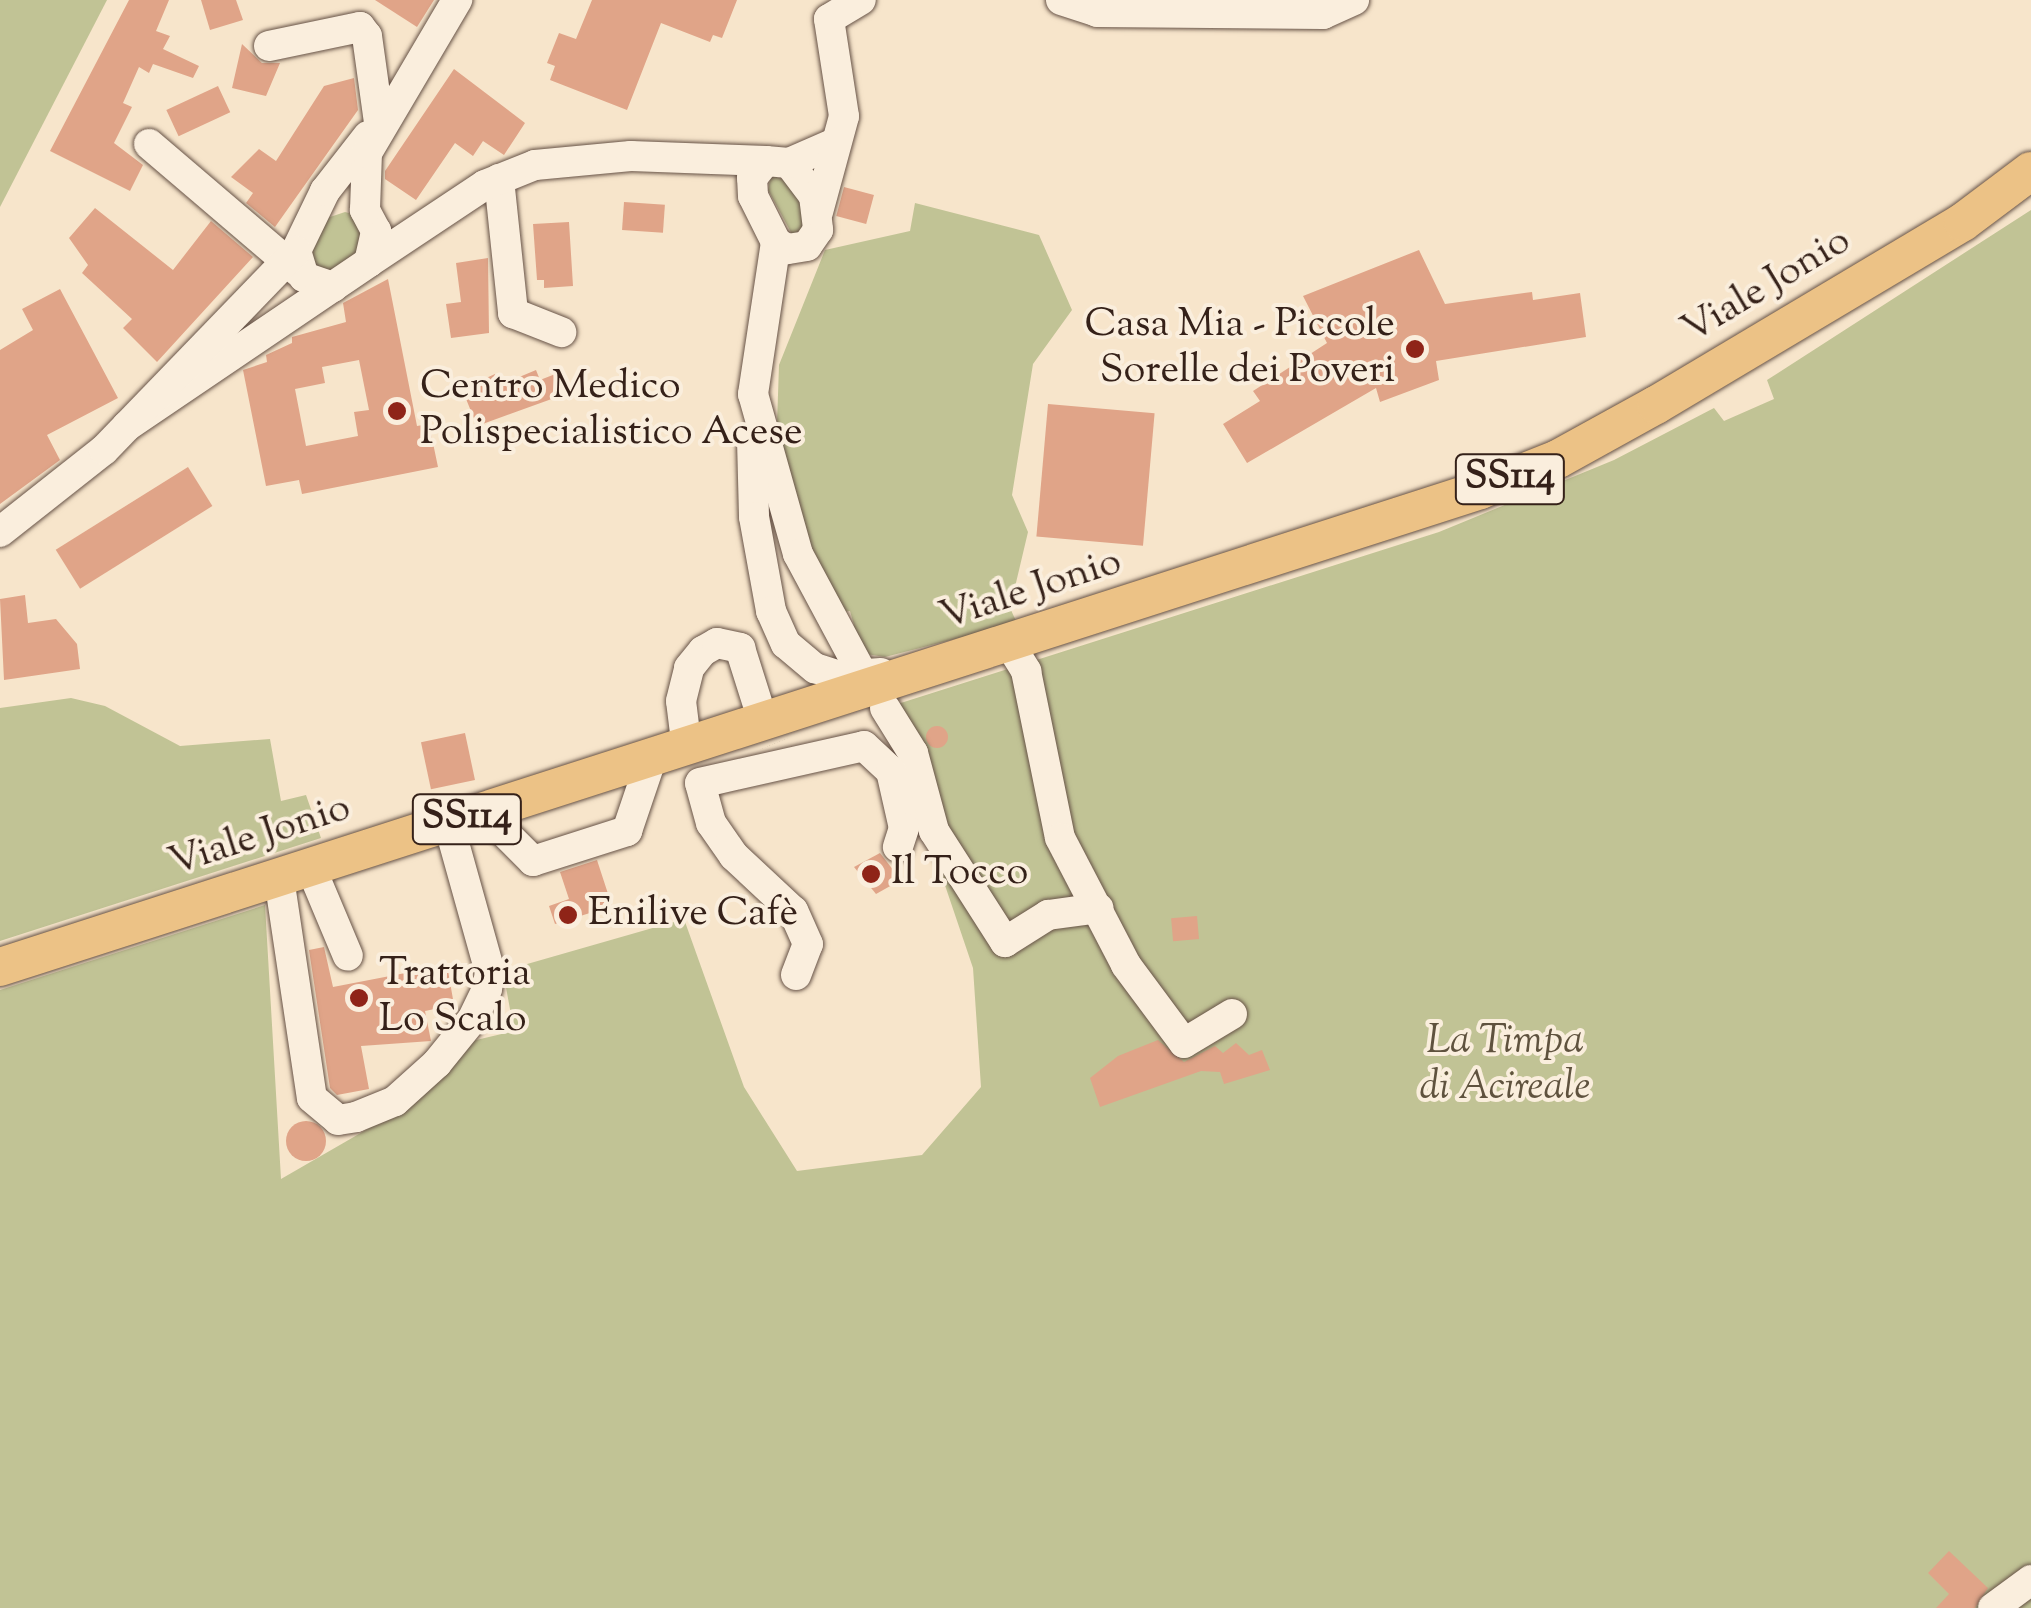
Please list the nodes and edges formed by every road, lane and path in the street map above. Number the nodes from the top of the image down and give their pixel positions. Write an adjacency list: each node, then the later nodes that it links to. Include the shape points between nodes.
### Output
1 (457, 0): 7 (street)
2 (862, 0): 5 (street)
3 (1062, 0): 4 (street, via 1097,12 1323,14)
4 (1354, 0)
5 (824, 10): 8 (street, via 844,116)
6 (269, 46): 7 (street, via 360,27 367,36)
7 (377, 126): 16 (street, via 362,180); 17 (street, via 354,148)
8 (835, 143): 11 (street); 15 (street)
9 (149, 144): 22 (street)
10 (699, 162): 11 (street); 13 (street, via 578,159); 14 (street, via 733,176)
11 (777, 162): 14 (street, via 752,178); 15 (street, via 804,176)
12 (2031, 171): 28 (main road, Viale Jonio / SS114, via 1964,222 1558,460)
13 (499, 179): 18 (street); 24 (street, via 513,313)
14 (753, 196): 19 (street)
15 (818, 212): 20 (street)
16 (368, 213): 17 (street, via 333,204); 18 (street); 21 (street, via 376,231)
17 (310, 219): 22 (street)
18 (422, 223): 21 (street)
19 (776, 242): 20 (street, via 787,249); 23 (street)
20 (807, 246): 23 (street)
21 (369, 262): 22 (street)
22 (305, 269): 26 (street); 26 (street)
23 (770, 310): 25 (street)
24 (560, 332)
25 (753, 394): 29 (street, via 798,554); 30 (street, via 754,517 771,612 786,644 815,668 840,676)
26 (127, 426): 27 (street, via 37,508)
27 (0, 532)
28 (1010, 645): 30 (main road, Viale Jonio / SS114); 38 (street, via 1026,672 1060,838)
29 (858, 666)
30 (934, 670): 33 (main road, Viale Jonio / SS114)
31 (757, 702): 33 (street, via 740,648 717,643 689,668)
32 (886, 708): 38 (street, via 913,754 934,830 1005,942 1048,914)
33 (669, 755): 34 (main road, Viale Jonio / SS114); 34 (street, via 626,831 532,861)
34 (485, 813): 35 (main road, Viale Jonio / SS114)
35 (448, 824): 37 (main road, Viale Jonio / SS114); 37 (street, via 490,972 487,989 438,1063 395,1101 356,1117 338,1120 312,1098)
36 (898, 847): 41 (street, via 904,828 891,771 864,746 778,754 700,783 711,823 734,856 793,912 808,944)
37 (295, 873): 39 (street); 40 (main road, Viale Jonio / SS114)
38 (1099, 908): 42 (street, via 1126,965 1184,1043)
39 (348, 956)
40 (0, 966)
41 (796, 975)
42 (1232, 1014)
43 (2031, 1580): 44 (street)
44 (1993, 1608)

